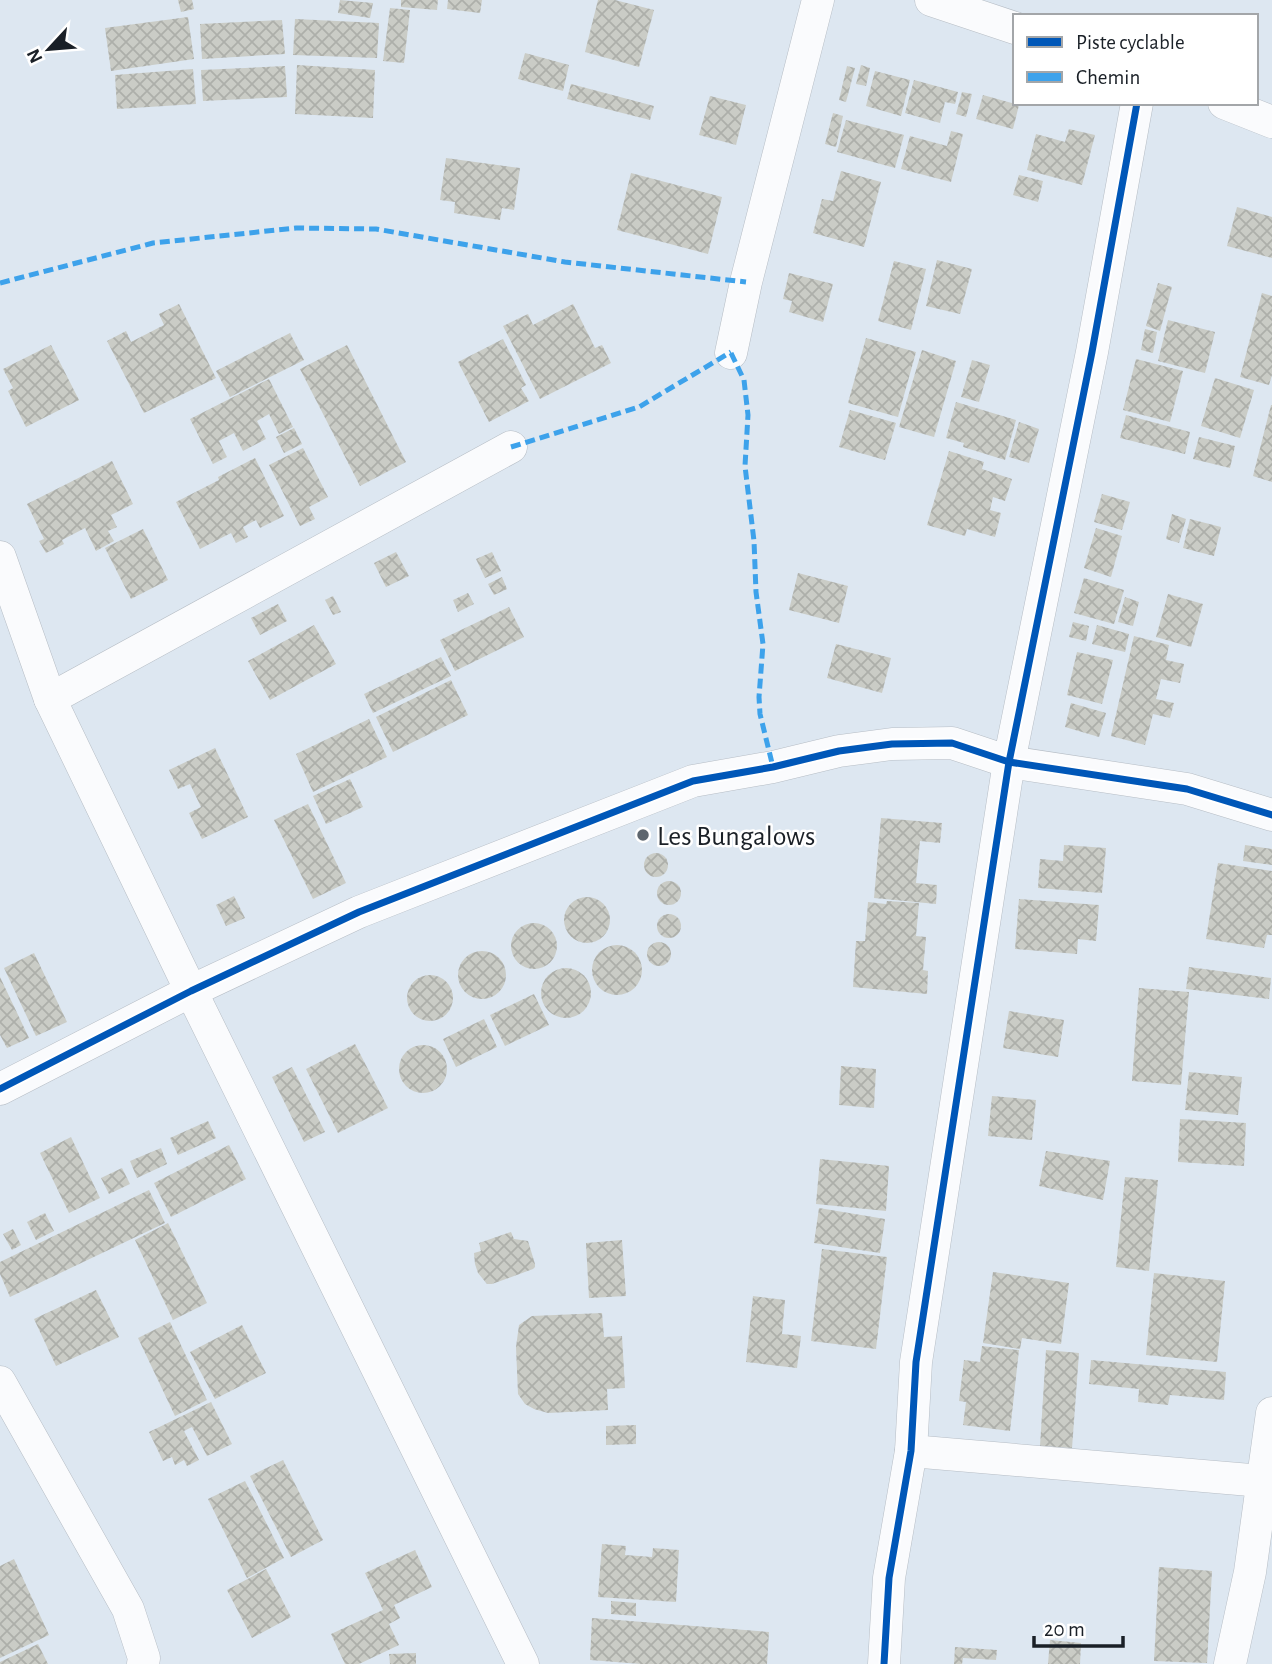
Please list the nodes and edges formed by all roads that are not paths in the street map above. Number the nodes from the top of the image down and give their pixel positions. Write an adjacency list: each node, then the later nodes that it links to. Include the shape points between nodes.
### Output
1 (818, 0): 7 (street)
2 (931, 0): 3 (street)
3 (1013, 27)
4 (1138, 105): 11 (street)
5 (1229, 105): 6 (street)
6 (1272, 122)
7 (731, 354)
8 (511, 447): 10 (street)
9 (0, 557): 10 (street)
10 (50, 699): 13 (street)
11 (1009, 762): 12 (street, via 1187,789); 13 (street, via 952,743 892,744 693,780 359,912); 17 (street, via 916,1362)
12 (1272, 815)
13 (191, 991): 14 (street); 21 (street)
14 (0, 1090)
15 (0, 1382): 20 (street, via 128,1609)
16 (1272, 1413): 18 (street)
17 (911, 1451): 18 (street); 22 (street, via 889,1578)
18 (1262, 1481): 19 (street)
19 (1261, 1572): 23 (street)
20 (143, 1664)
21 (523, 1664)
22 (884, 1664)
23 (1230, 1664)

